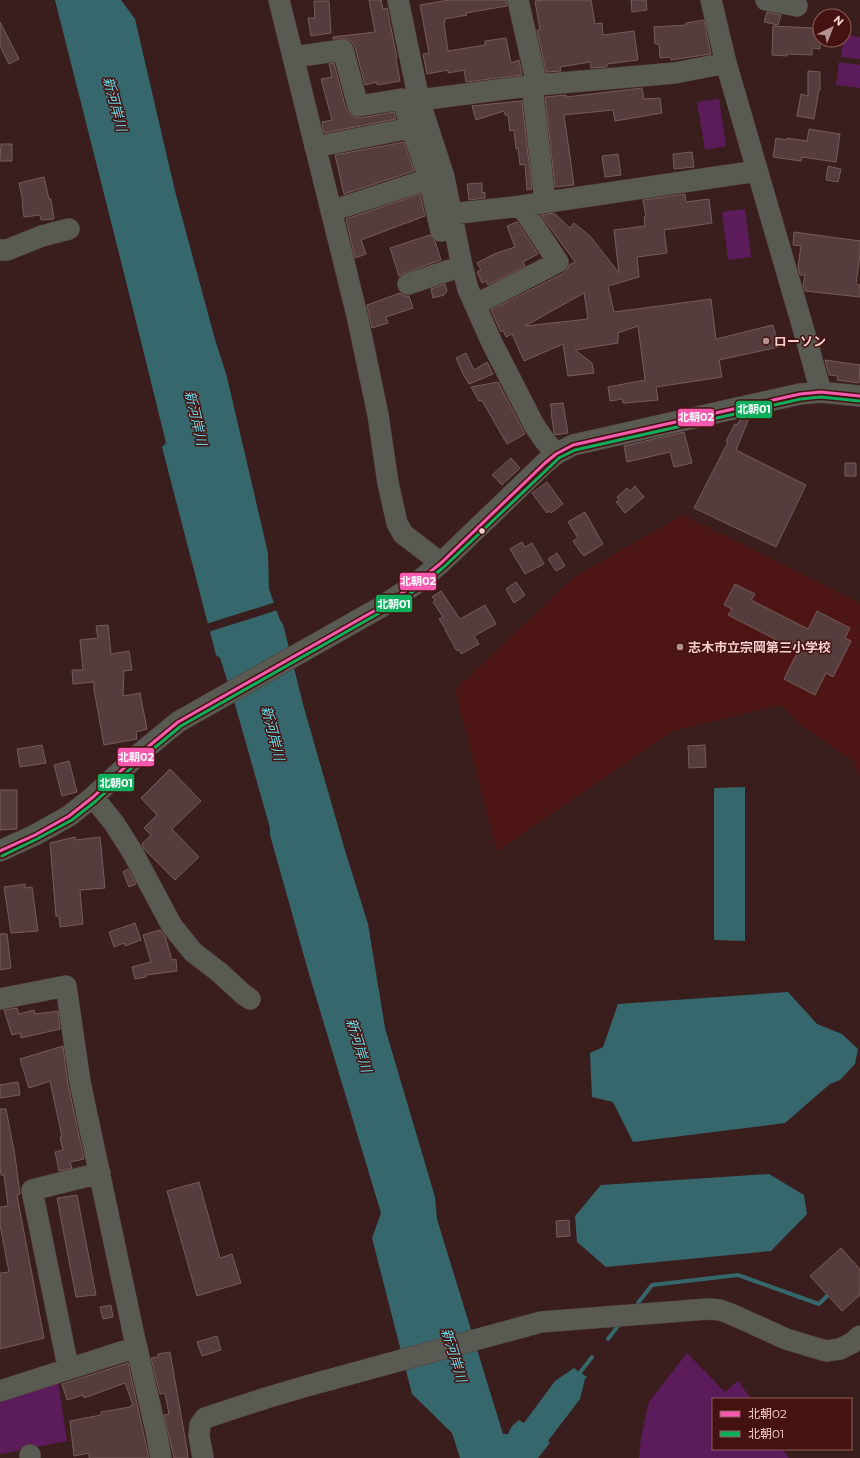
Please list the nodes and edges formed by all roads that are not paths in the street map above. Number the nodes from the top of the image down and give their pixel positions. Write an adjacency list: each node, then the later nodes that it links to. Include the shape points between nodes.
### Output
1 (279, 0): 7 (street)
2 (398, 0): 10 (street)
3 (518, 0): 9 (street)
4 (711, 0): 8 (street)
5 (766, 0): 6 (street)
6 (797, 6)
7 (293, 57): 11 (street, via 342,50 358,106 402,98); 12 (street)
8 (726, 62): 9 (street, via 675,73); 13 (street)
9 (535, 85): 10 (street); 15 (street)
10 (420, 100): 11 (street)
11 (420, 126): 12 (street); 14 (street)
12 (316, 147): 17 (street)
13 (757, 171): 15 (street); 24 (street)
14 (436, 178): 17 (street); 18 (street); 21 (street)
15 (545, 202): 16 (street)
16 (521, 206): 18 (street); 23 (street, via 558,262)
17 (331, 211): 27 (street, via 368,367 397,523 403,534)
18 (451, 214): 21 (street)
19 (69, 228): 20 (street)
20 (0, 250)
21 (456, 268): 22 (street); 23 (street)
22 (408, 284)
23 (475, 305): 26 (street, via 534,425)
24 (821, 392): 25 (street); 26 (street, via 759,402 624,433 573,445)
25 (860, 396)
26 (556, 454): 27 (street)
27 (441, 563): 28 (street, via 399,596 199,709 165,732)
28 (93, 797): 29 (street, via 55,825); 31 (street, via 134,853 172,926 193,952)
29 (0, 851)
30 (0, 999): 32 (street, via 66,986 80,1082)
31 (250, 999)
32 (100, 1173): 34 (street); 35 (street, via 32,1190)
33 (860, 1336): 39 (street, via 840,1349 826,1351 786,1339 720,1310 708,1309 541,1322 320,1382 205,1418 200,1425)
34 (136, 1341): 35 (street); 37 (street); 38 (street)
35 (66, 1357): 36 (street)
36 (0, 1377)
37 (0, 1391)
38 (161, 1458)
39 (203, 1458)

